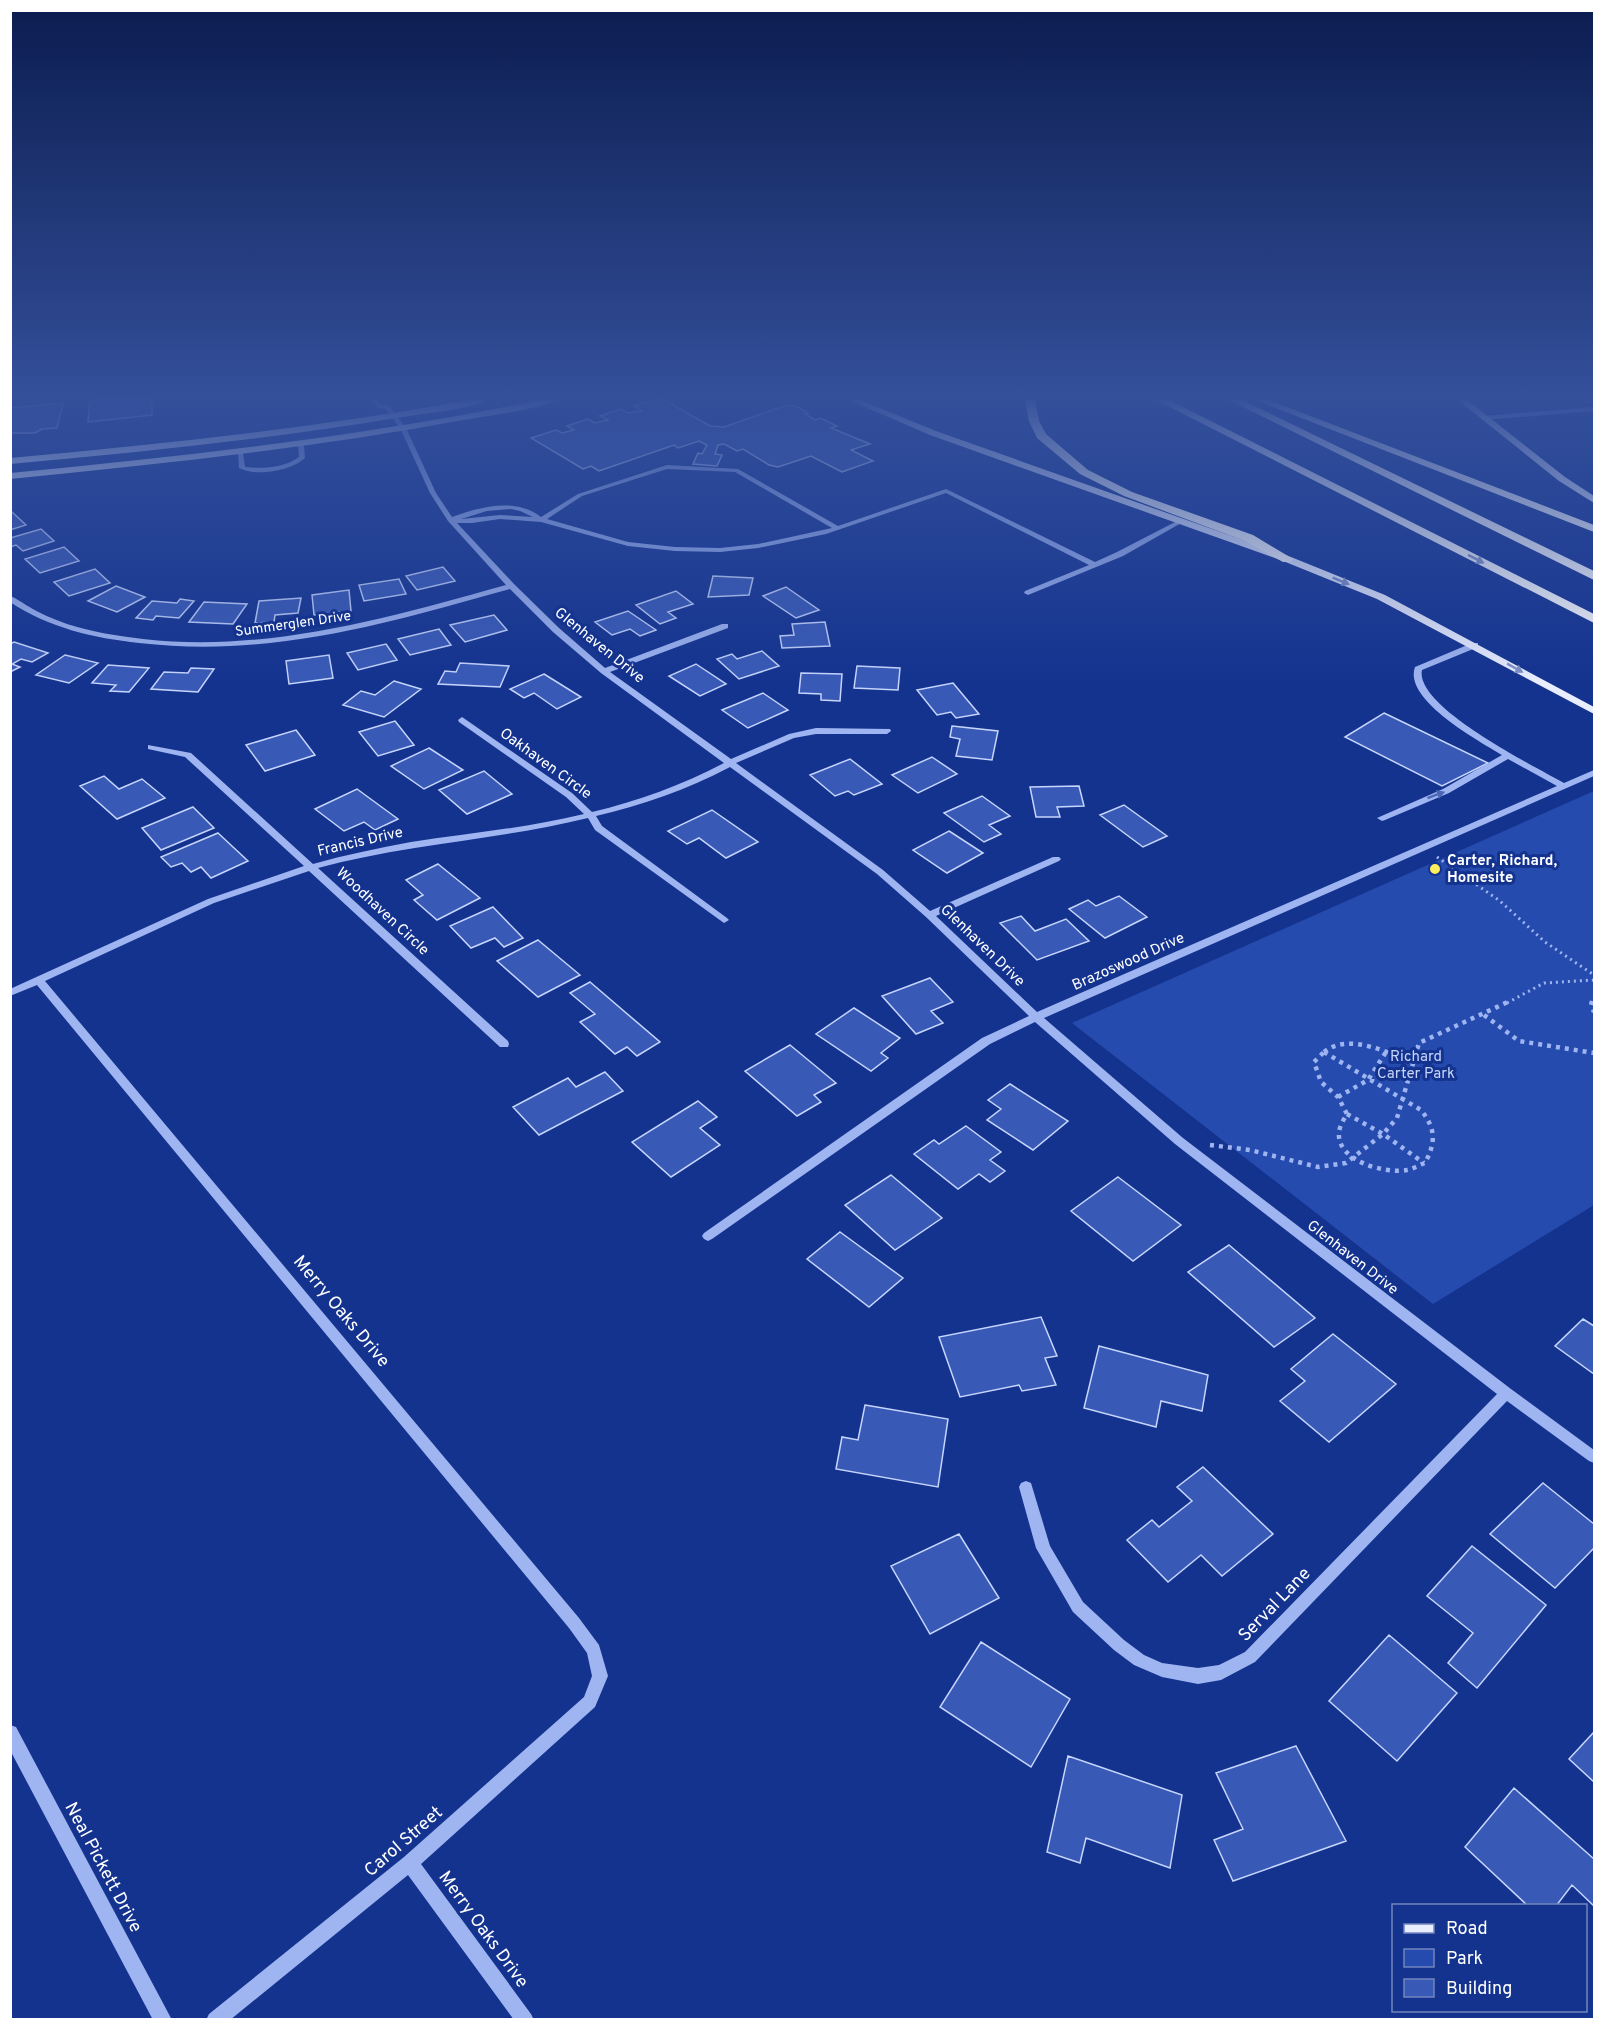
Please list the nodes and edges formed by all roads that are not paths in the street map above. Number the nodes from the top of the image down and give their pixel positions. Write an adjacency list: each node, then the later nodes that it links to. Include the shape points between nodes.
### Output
1 (434, 495): 11 (street, Glenhaven Drive)
2 (582, 495): 12 (street)
3 (779, 495): 14 (street)
4 (935, 495): 14 (street)
5 (954, 495): 17 (street)
6 (1106, 495): 13 (main road)
7 (1130, 495): 16 (highway, via 1249,538)
8 (1348, 495): 22 (highway, one-way to 22)
9 (1428, 495): 18 (highway)
10 (1505, 495): 15 (highway)
11 (451, 520): 12 (street); 19 (street, Glenhaven Drive)
12 (541, 520): 14 (street, via 628,544 699,550 758,546)
13 (1181, 521): 16 (main road); 17 (street)
14 (839, 529)
15 (1594, 529)
16 (1287, 559): 24 (main road, one-way to 24, via 1381,597)
17 (1095, 565): 20 (street)
18 (1594, 576)
19 (511, 586): 21 (street, Summerglen Drive, via 322,636 219,647 94,635 65,627); 25 (street, Glenhaven Drive)
20 (1028, 592)
21 (10, 598)
22 (1594, 619)
23 (725, 626): 25 (street)
24 (1475, 645): 26 (main road, one-way to 26); 30 (street, via 1418,669 1416,678 1445,714)
25 (604, 671): 31 (street, Glenhaven Drive)
26 (1594, 711)
27 (462, 720): 34 (street, Oakhaven Circle, via 569,795)
28 (887, 731): 31 (street, Francis Drive, via 800,734)
29 (151, 747): 37 (street, Woodhaven Circle, via 188,755)
30 (1509, 755): 33 (street); 35 (street, one-way to 30, via 1446,791)
31 (730, 763): 34 (street, Francis Drive, via 680,788); 38 (street, Glenhaven Drive, via 880,872)
32 (1594, 773): 33 (street, Brazoswood Drive)
33 (1564, 786): 42 (street, Brazoswood Drive)
34 (591, 816): 37 (street, Francis Drive, via 380,851); 39 (street, Oakhaven Circle, via 598,828)
35 (1382, 818)
36 (1056, 859): 38 (street)
37 (312, 867): 40 (street, Francis Drive, via 211,902); 43 (street, Woodhaven Circle)
38 (929, 915): 42 (street, Glenhaven Drive)
39 (724, 920)
40 (39, 980): 41 (street, Francis Drive); 48 (street, Merry Oaks Drive, via 574,1623 594,1650)
41 (10, 993)
42 (1036, 1017): 44 (street, Brazoswood Drive, via 986,1041); 45 (street, Glenhaven Drive, via 1179,1141)
43 (504, 1044)
44 (708, 1236)
45 (1506, 1393): 46 (street, Glenhaven Drive); 47 (street, Serval Lane, via 1250,1657 1221,1672 1198,1676 1162,1670 1139,1660 1078,1607 1043,1548)
46 (1594, 1457)
47 (1026, 1487)
48 (600, 1677): 50 (street, Carol Street, via 590,1702)
49 (10, 1733): 51 (street, Neal Pickett Drive)
50 (410, 1863): 52 (street, Carol Street); 53 (street, Merry Oaks Drive)
51 (164, 2019)
52 (215, 2019)
53 (525, 2019)

